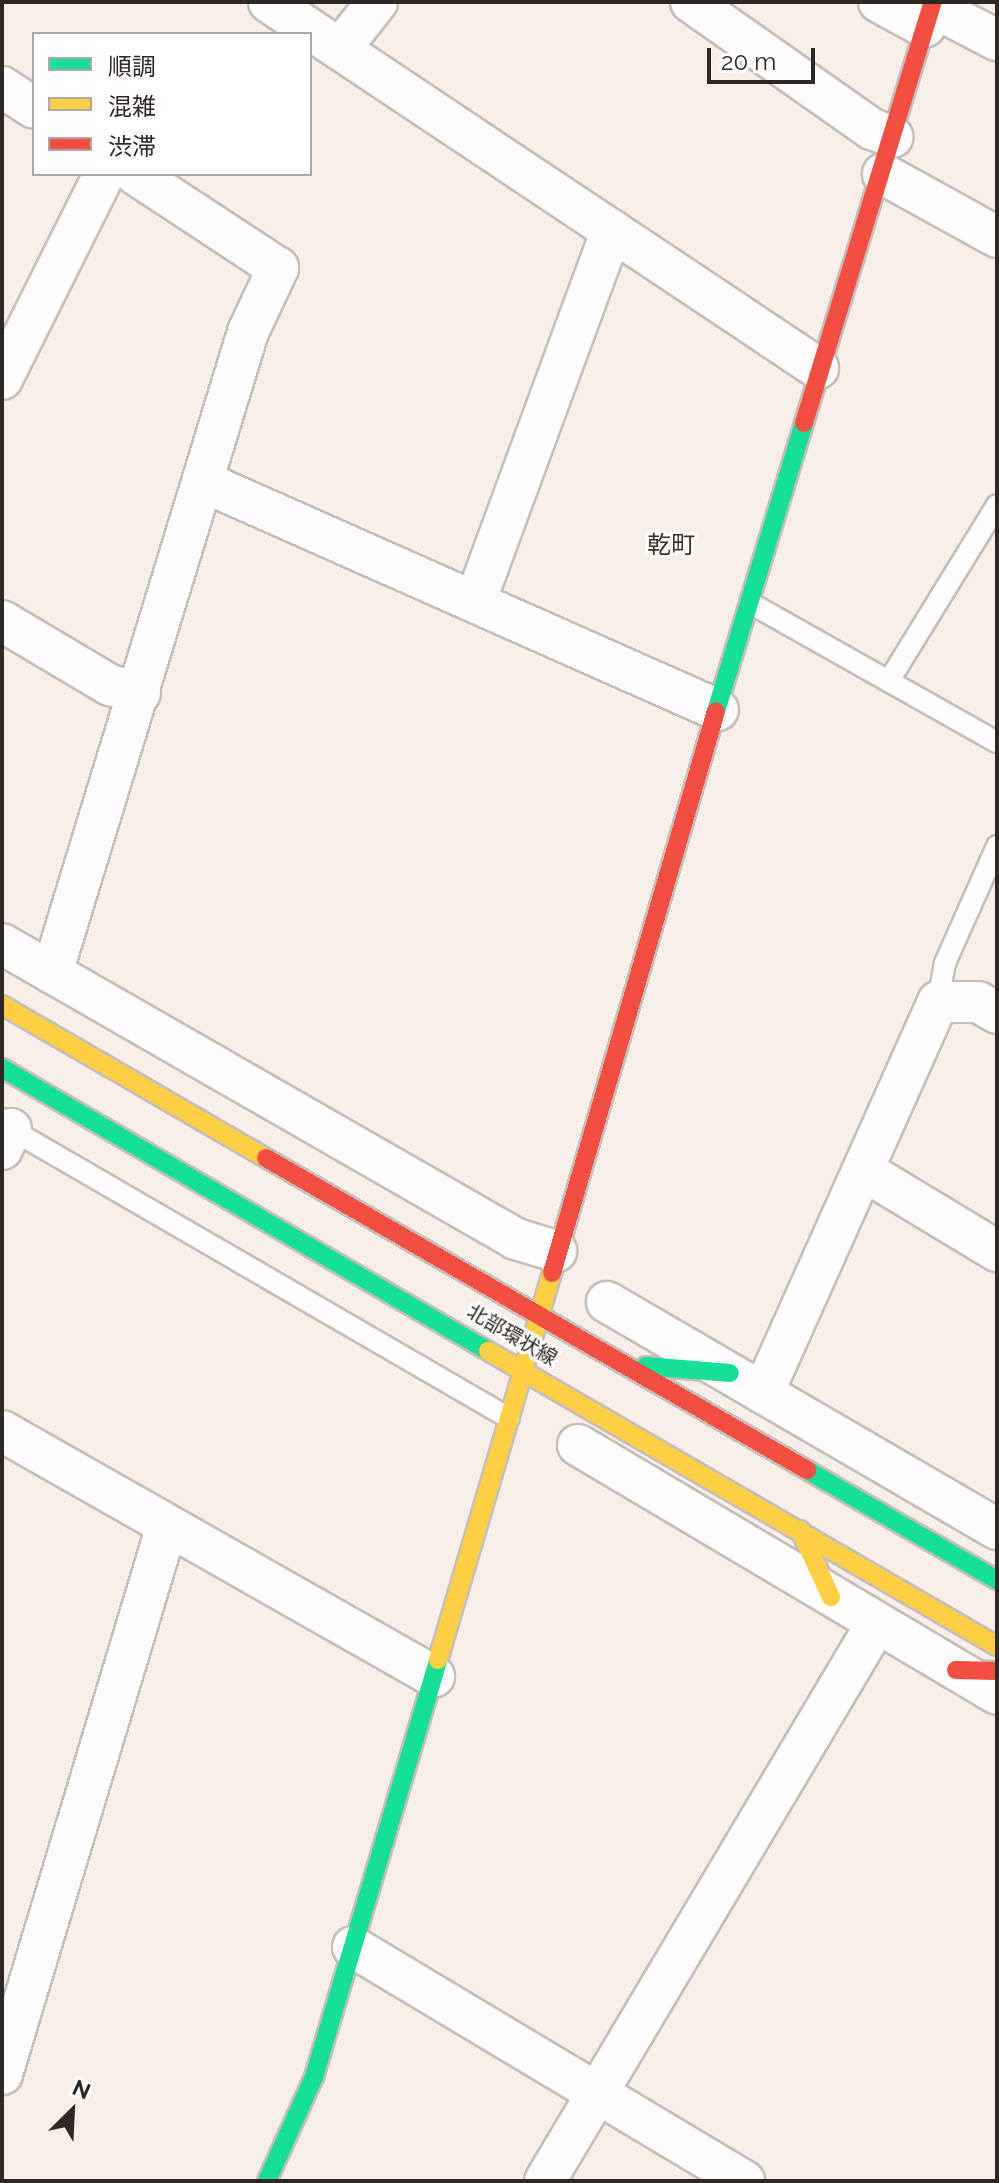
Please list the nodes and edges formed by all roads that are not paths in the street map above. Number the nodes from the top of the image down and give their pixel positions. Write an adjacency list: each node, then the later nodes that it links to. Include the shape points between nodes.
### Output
1 (269, 2): 7 (street)
2 (377, 2): 7 (street)
3 (691, 2): 10 (street, via 872,129)
4 (879, 2): 5 (street)
5 (930, 11): 6 (street); 10 (street)
6 (997, 40)
7 (340, 49): 13 (street)
8 (2, 87): 9 (street)
9 (32, 107)
10 (888, 156): 14 (street); 15 (street)
11 (103, 176): 16 (street)
12 (138, 176): 17 (street, via 278,268 248,332)
13 (612, 230): 15 (street); 19 (street)
14 (997, 237)
15 (818, 368): 20 (street)
16 (2, 379)
17 (204, 482): 19 (street); 23 (street)
18 (997, 505): 22 (lane)
19 (475, 602): 24 (street)
20 (750, 603): 22 (lane); 24 (street)
21 (2, 621): 23 (street, via 110,685)
22 (890, 679): 25 (lane)
23 (140, 693): 28 (street)
24 (718, 710): 35 (street)
25 (997, 742)
26 (997, 846): 30 (lane, via 945,963)
27 (2, 944): 28 (street)
28 (52, 973): 35 (street, via 516,1239)
29 (991, 998): 30 (street)
30 (938, 1002): 34 (street)
31 (2, 1005): 38 (street, 北部環状線)
32 (2, 1068): 40 (street, 北部環状線)
33 (5, 1134): 42 (lane)
34 (866, 1172): 36 (street); 41 (street)
35 (556, 1251): 38 (street)
36 (997, 1251)
37 (607, 1302): 41 (street)
38 (542, 1311): 39 (street, 北部環状線); 40 (street)
39 (632, 1364): 41 (street); 48 (street, 北部環状線)
40 (524, 1367): 42 (street); 47 (street, 北部環状線)
41 (746, 1383): 46 (street)
42 (509, 1418): 54 (street)
43 (2, 1431): 45 (street)
44 (578, 1445): 49 (street)
45 (166, 1529): 54 (street); 57 (street)
46 (997, 1529)
47 (800, 1530): 49 (street); 51 (street, 北部環状線)
48 (997, 1580)
49 (831, 1597): 50 (street)
50 (877, 1623): 52 (street); 58 (street)
51 (997, 1646)
52 (956, 1670): 53 (street); 55 (street)
53 (997, 1671)
54 (434, 1676): 56 (street)
55 (997, 1694)
56 (353, 1947): 58 (street); 59 (street, via 314,2077)
57 (2, 2074)
58 (596, 2094): 60 (street); 61 (street)
59 (267, 2181)
60 (545, 2181)
61 (744, 2181)

